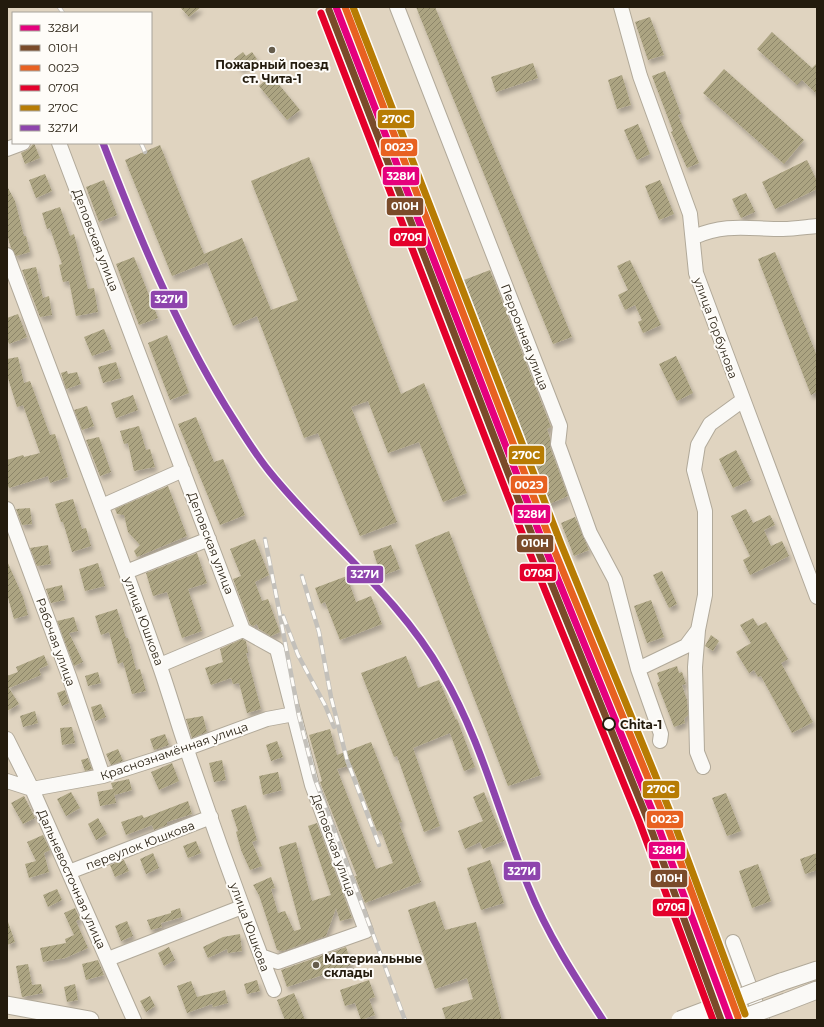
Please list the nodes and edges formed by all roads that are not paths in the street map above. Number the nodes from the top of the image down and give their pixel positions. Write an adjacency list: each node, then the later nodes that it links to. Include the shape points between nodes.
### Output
1 (397, 7): 19 (street, Перронная улица, via 560,426 558,444 590,533 615,580)
2 (621, 7): 7 (street, улица Горбунова, via 640,76 690,214)
3 (20, 144): 5 (street)
4 (59, 144): 10 (street, Деповская улица)
5 (7, 149)
6 (817, 226): 7 (street, via 784,229 722,228 709,230)
7 (694, 237): 9 (street, улица Горбунова, via 696,273)
8 (7, 255): 11 (street, улица Юшкова, via 80,454)
9 (742, 400): 15 (street, улица Горбунова); 17 (street, via 710,424 698,445 694,470 705,511 705,595)
10 (183, 470): 11 (street); 13 (street, Деповская улица)
11 (102, 506): 14 (street, улица Юшкова)
12 (7, 509): 25 (street, Рабочая улица)
13 (209, 539): 14 (street); 16 (street, Деповская улица)
14 (126, 572): 18 (street, улица Юшкова)
15 (817, 597)
16 (243, 630): 18 (street); 20 (street, Деповская улица, via 277,649)
17 (698, 630): 19 (street, via 686,646); 24 (street, via 695,667 697,752)
18 (160, 665): 23 (street, улица Юшкова)
19 (638, 669): 22 (street, Перронная улица, via 661,734)
20 (294, 714): 23 (street, Краснознамённая улица, via 267,719); 32 (street, Деповская улица, via 312,784 366,931 278,962)
21 (7, 739): 27 (street, Дальневосточная улица)
22 (660, 741)
23 (186, 749): 25 (street, Краснознамённая улица); 28 (street, улица Юшкова)
24 (703, 767)
25 (103, 776): 27 (street, Краснознамённая улица)
26 (7, 782): 27 (street, Краснознамённая улица)
27 (32, 789): 29 (street, Дальневосточная улица)
28 (211, 817): 29 (street, переулок Юшкова); 30 (street, улица Юшкова)
29 (69, 872): 33 (street, Дальневосточная улица)
30 (242, 907): 32 (street, улица Юшкова); 33 (street)
31 (733, 942): 42 (street)
32 (261, 956): 35 (street, улица Юшкова)
33 (108, 959): 39 (street, Дальневосточная улица)
34 (817, 970): 40 (main road, bridge)
35 (274, 990)
36 (817, 990): 41 (main road, bridge)
37 (7, 1006): 38 (main road)
38 (90, 1020)
39 (134, 1020)
40 (680, 1020)
41 (737, 1020)
42 (762, 1020)

